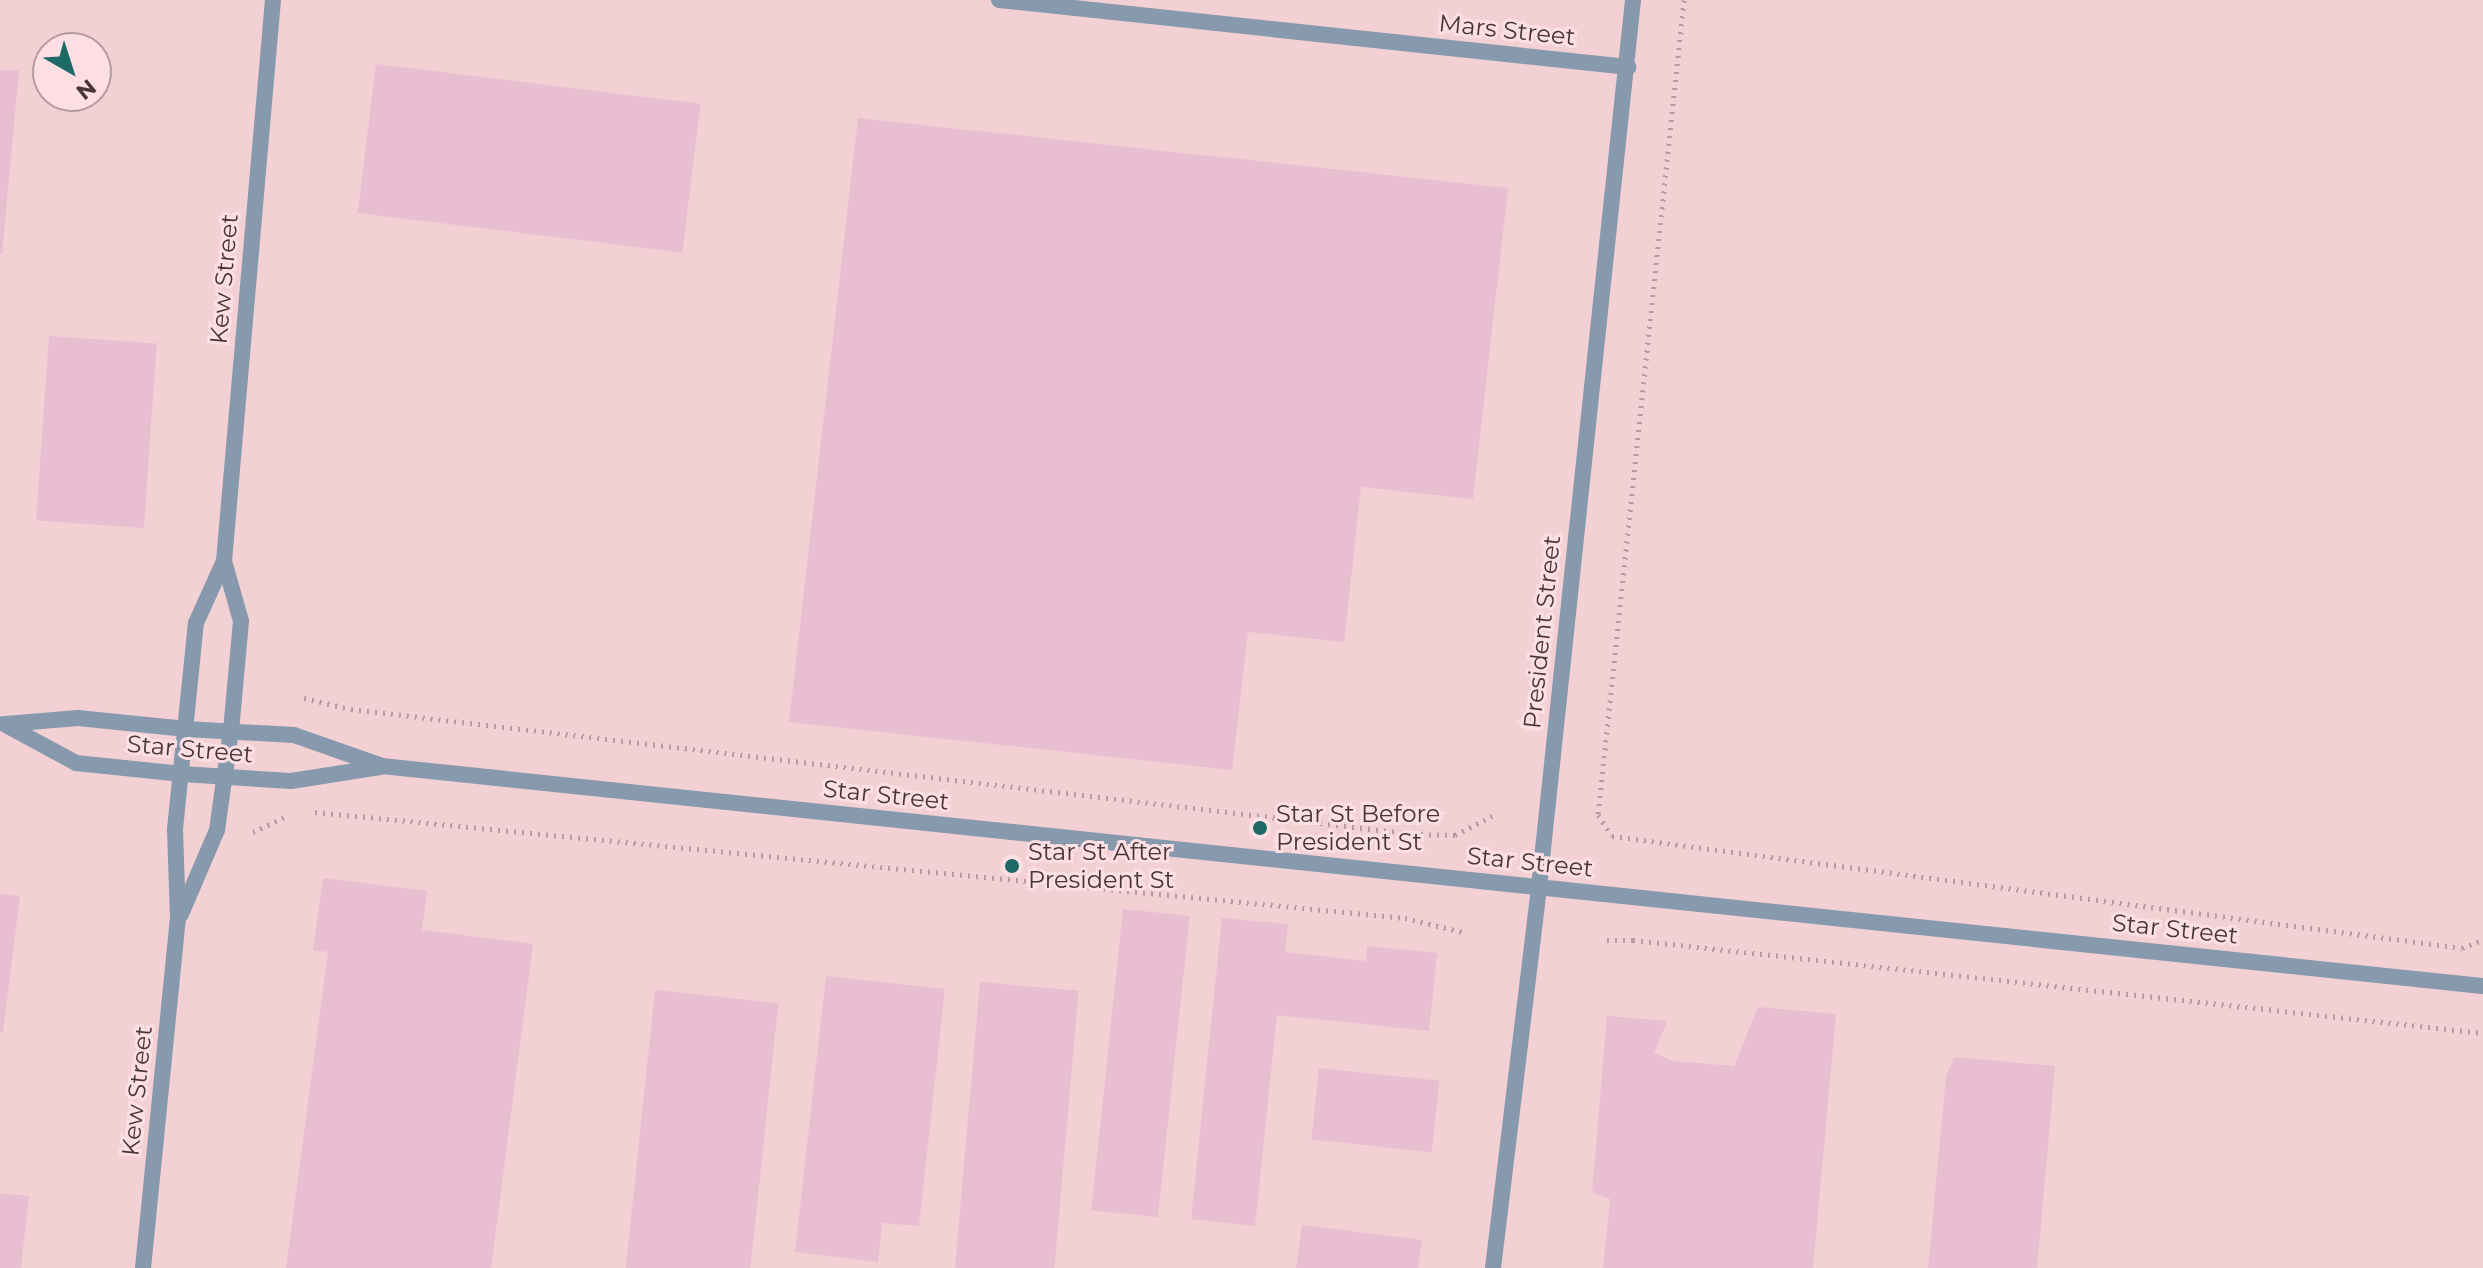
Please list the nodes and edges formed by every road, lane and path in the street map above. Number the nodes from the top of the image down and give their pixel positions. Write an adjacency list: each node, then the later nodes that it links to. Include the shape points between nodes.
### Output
1 (273, 0): 6 (street, Kew Street)
2 (999, 0): 5 (street, Mars Street)
3 (1633, 0): 5 (street, President Street)
4 (1684, 0): 22 (path, via 1599,800 1598,815 1612,836 2462,948)
5 (1628, 67): 18 (street, President Street)
6 (224, 561): 9 (street, Kew Street, via 196,623); 10 (street, Kew Street, via 241,621)
7 (304, 698): 16 (path, via 366,711 1413,834 1455,835)
8 (2, 724): 9 (street, Star Street, via 78,718); 12 (street, Star Street, via 76,763)
9 (186, 729): 10 (street, Star Street); 12 (street, Kew Street)
10 (231, 731): 11 (street, Star Street, via 294,735); 13 (street, Kew Street)
11 (382, 766): 13 (street, Star Street, via 291,781); 18 (street, Star Street)
12 (182, 774): 13 (street, Star Street); 19 (street, Kew Street, via 175,829)
13 (224, 777): 19 (street, Kew Street, via 217,830)
14 (310, 812): 20 (path, via 1405,918)
15 (298, 814): 17 (path)
16 (1494, 815)
17 (253, 832)
18 (1539, 887): 23 (street, Star Street); 26 (street, President Street)
19 (178, 919): 25 (street, Kew Street)
20 (1467, 933)
21 (1607, 940): 24 (path)
22 (2483, 940)
23 (2483, 986)
24 (2483, 1033)
25 (143, 1268)
26 (1493, 1268)

